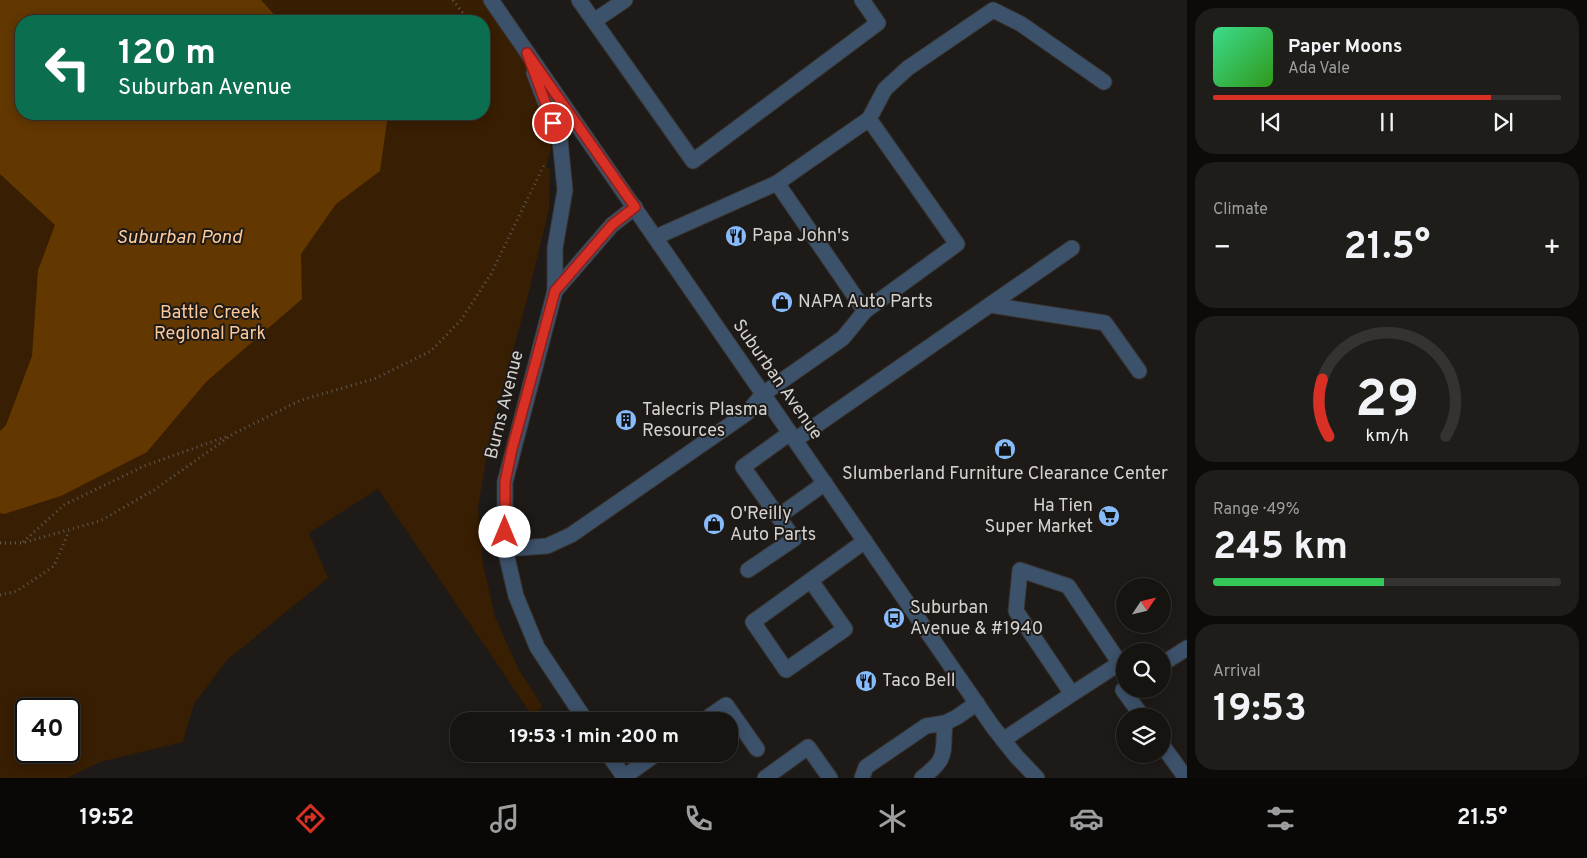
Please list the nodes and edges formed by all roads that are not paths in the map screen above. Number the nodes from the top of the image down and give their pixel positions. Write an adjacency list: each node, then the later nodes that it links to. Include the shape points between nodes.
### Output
1 (579, 0): 5 (street)
2 (625, 0): 5 (street)
3 (862, 0): 5 (street, via 878,23 693,161)
4 (495, 2): 6 (street, Suburban Avenue)
5 (594, 21)
6 (527, 53): 10 (street, Suburban Avenue); 13 (street, Burns Avenue, via 560,140 564,166 565,190 556,248)
7 (1104, 82): 8 (street, via 1021,24 993,10 908,68 885,89)
8 (869, 119): 9 (street); 15 (street, via 957,244)
9 (777, 183): 11 (street); 15 (street)
10 (635, 207): 11 (street, Suburban Avenue); 13 (street, Burns Avenue, via 612,225)
11 (656, 237): 17 (street, Suburban Avenue)
12 (1072, 248): 14 (street)
13 (555, 291): 22 (street, Burns Avenue, via 505,482)
14 (990, 305): 16 (street, via 1105,323); 18 (street)
15 (865, 311): 17 (street, via 843,338)
16 (1139, 371)
17 (763, 394): 18 (street, Suburban Avenue); 22 (street, via 747,413 571,535 547,546)
18 (793, 437): 19 (street, Suburban Avenue); 20 (street, via 743,467)
19 (826, 483): 20 (street); 21 (street, Suburban Avenue)
20 (779, 516): 23 (street, via 794,538)
21 (864, 541): 24 (street); 30 (street, Suburban Avenue)
22 (505, 549): 31 (street, Burns Avenue, via 516,596 537,646)
23 (748, 570)
24 (812, 581): 24 (street, via 753,622 786,670 845,629)
25 (1187, 648): 27 (street)
26 (1116, 657): 29 (street, via 1068,586 1020,570 1016,611)
27 (1171, 658)
28 (1116, 671): 29 (street)
29 (1072, 694): 36 (street)
30 (977, 703): 35 (street); 36 (street, Suburban Avenue)
31 (580, 712)
32 (716, 712): 33 (street, via 726,705)
33 (731, 712)
34 (738, 722): 37 (street)
35 (945, 723): 45 (street, via 926,726 866,767); 46 (street, via 943,757 939,765)
36 (1003, 740): 41 (street, Suburban Avenue)
37 (757, 749)
38 (1171, 757): 47 (street)
39 (613, 762): 42 (street)
40 (645, 762): 42 (street)
41 (1029, 776)
42 (624, 778)
43 (765, 778): 44 (street, via 808,747)
44 (830, 778)
45 (862, 778)
46 (922, 778)
47 (1186, 778)

